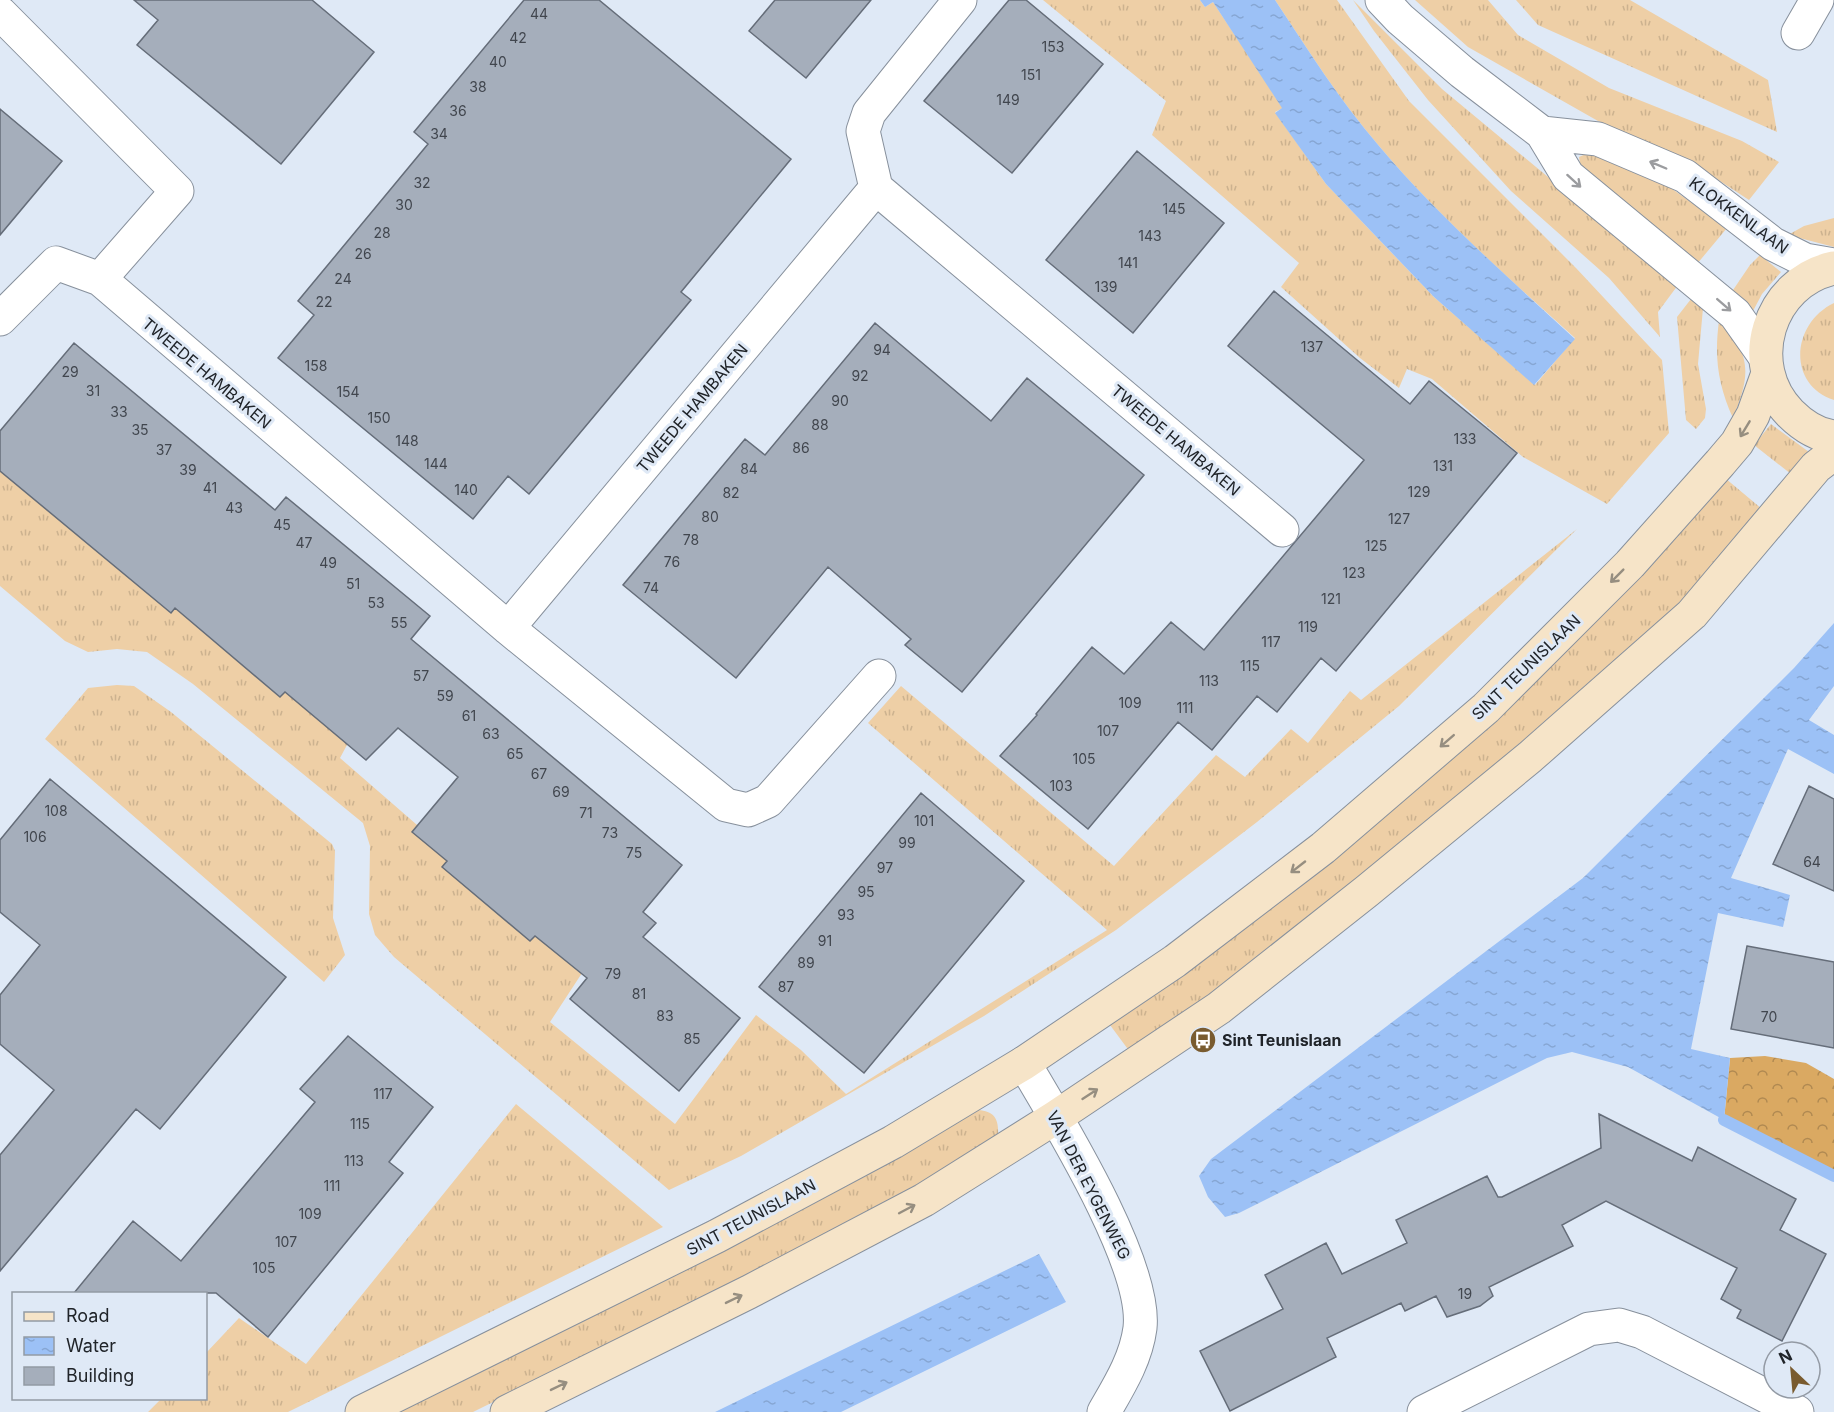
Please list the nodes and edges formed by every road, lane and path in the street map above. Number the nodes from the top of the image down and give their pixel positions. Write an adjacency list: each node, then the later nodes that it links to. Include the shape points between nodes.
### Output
1 (960, 0): 7 (street, via 869,113 863,131)
2 (1382, 0): 6 (street, via 1454,64)
3 (1817, 0): 5 (street)
4 (0, 13): 9 (street, via 177,191)
5 (1798, 33)
6 (1542, 133): 8 (street, KLOKKENLAAN, one-way to 6, via 1805,260 1773,244 1685,176 1598,139); 11 (street, one-way to 11, via 1568,176 1735,315)
7 (876, 188): 14 (street, TWEEDE HAMBAKEN); 15 (street, TWEEDE HAMBAKEN)
8 (1834, 266): 11 (street, SINT TEUNISLAAN, via 1802,281 1786,295 1767,334)
9 (100, 279): 10 (street, TWEEDE HAMBAKEN, via 56,263); 15 (street, TWEEDE HAMBAKEN)
10 (0, 319)
11 (1766, 365): 12 (street, via 1780,403 1801,424); 17 (street, SINT TEUNISLAAN, one-way to 17, via 1753,415 1737,443 1630,564 1486,708 1323,848 1185,954)
12 (1834, 438)
13 (1834, 453): 18 (street, one-way to 13, via 1219,1008 1530,757 1692,614 1816,467)
14 (1282, 530)
15 (508, 628): 16 (street, TWEEDE HAMBAKEN, via 726,806 748,810 768,801)
16 (879, 676)
17 (1024, 1063): 18 (street, VAN DER EYGENWEG); 19 (street, SINT TEUNISLAAN, via 893,1142 717,1236)
18 (1056, 1117): 20 (street, one-way to 18, via 924,1200); 21 (street, VAN DER EYGENWEG, via 1127,1258 1137,1291 1140,1328 1133,1356)
19 (362, 1412)
20 (507, 1412)
21 (1104, 1412)
22 (1424, 1412): 23 (street, via 1589,1329 1619,1325 1642,1332)
23 (1797, 1412)

